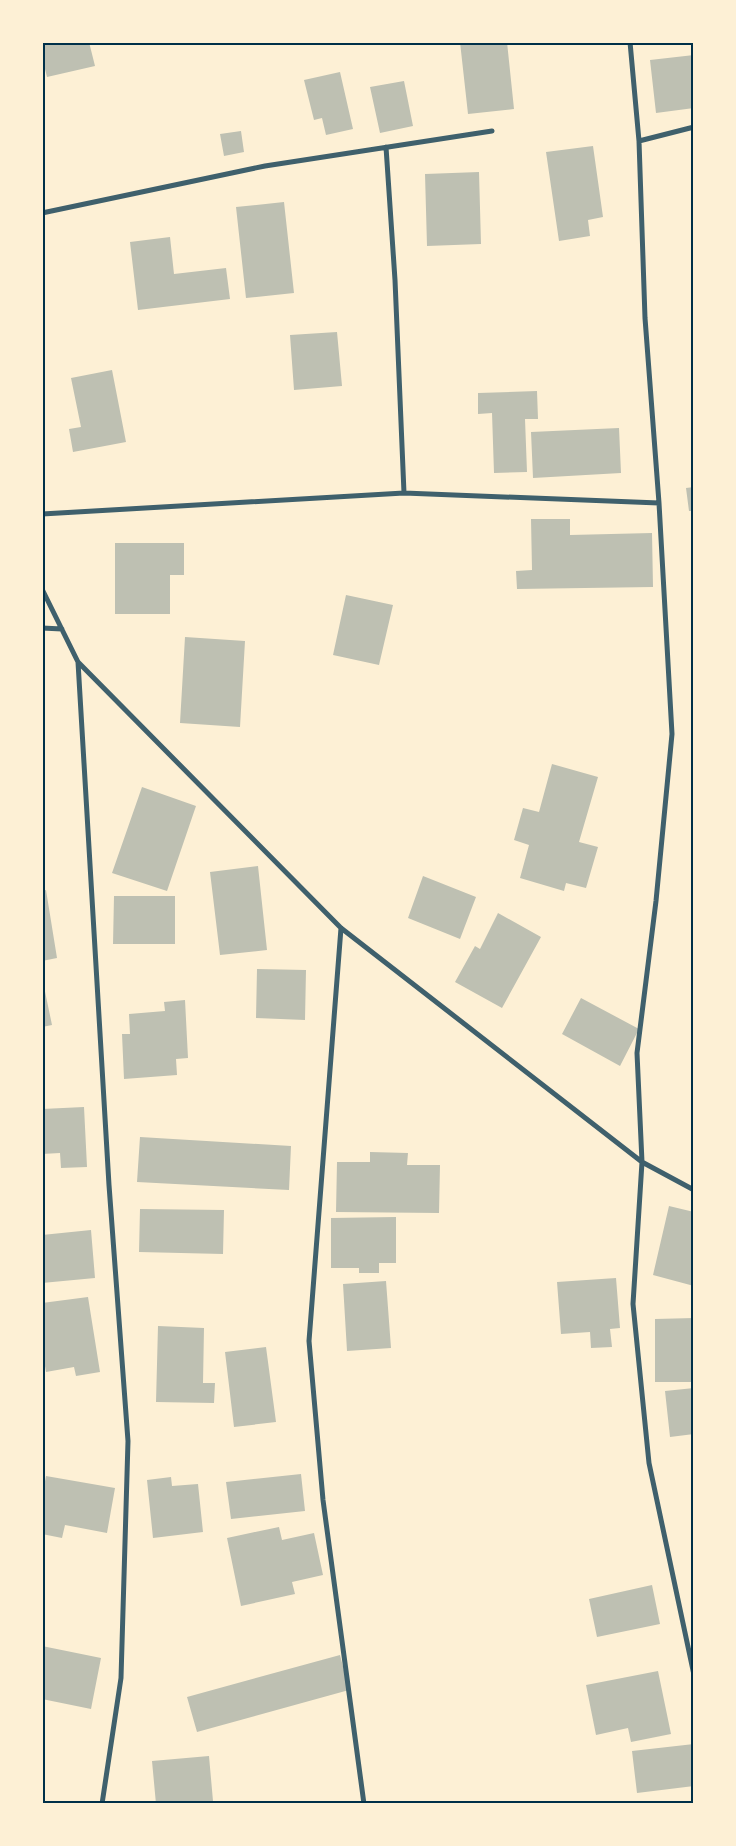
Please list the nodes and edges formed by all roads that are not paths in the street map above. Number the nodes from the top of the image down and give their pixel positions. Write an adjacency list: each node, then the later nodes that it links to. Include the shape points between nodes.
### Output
1 (630, 42): 4 (street)
2 (694, 127): 4 (street)
3 (492, 131): 5 (street)
4 (639, 141): 8 (street, via 645,318)
5 (386, 147): 6 (street, via 265,166); 7 (street)
6 (42, 212)
7 (404, 493): 8 (street); 9 (street)
8 (659, 503): 15 (street, via 672,734 637,1052)
9 (42, 514)
10 (42, 589): 12 (street)
11 (42, 628): 12 (street)
12 (62, 629): 13 (street)
13 (78, 662): 14 (street); 18 (street, via 109,1186 128,1441 121,1678)
14 (341, 928): 15 (street); 19 (street, via 309,1341 323,1500)
15 (642, 1162): 16 (street); 17 (street, via 633,1304 649,1463)
16 (694, 1190)
17 (694, 1675)
18 (102, 1804)
19 (364, 1804)

